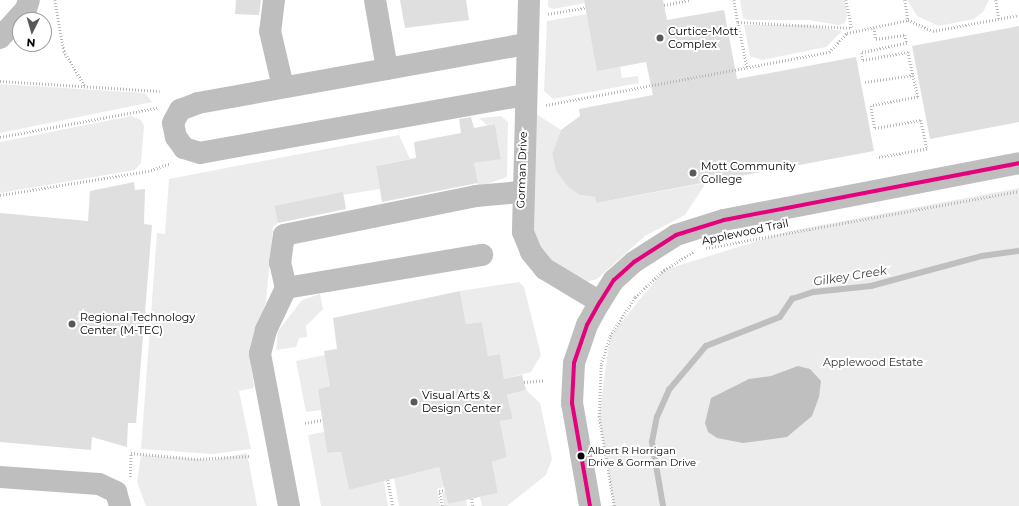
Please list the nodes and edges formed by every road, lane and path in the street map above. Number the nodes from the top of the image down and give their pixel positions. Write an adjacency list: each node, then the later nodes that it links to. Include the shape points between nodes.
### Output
1 (29, 0): 20 (street, via 26,9)
2 (56, 0): 28 (path, via 64,51)
3 (274, 0): 27 (street, via 270,31)
4 (375, 0): 23 (street)
5 (690, 0): 10 (path)
6 (734, 0): 16 (path)
7 (846, 0): 17 (path)
8 (905, 0): 15 (path)
9 (996, 0): 14 (path)
10 (664, 5)
11 (535, 7): 12 (path); 21 (street, Gorman Drive)
12 (586, 7)
13 (1019, 15): 14 (path)
14 (999, 19): 15 (path, via 933,31)
15 (908, 20): 18 (path)
16 (738, 22): 17 (path); 22 (path)
17 (852, 28): 19 (path)
18 (874, 28): 19 (path); 24 (path, via 876,39 905,35 907,42 861,53 863,60 908,52)
19 (853, 32): 22 (path, via 829,52)
20 (3, 36)
21 (527, 44): 23 (street); 30 (street, Gorman Drive)
22 (747, 68): 30 (path)
23 (387, 69): 27 (street)
24 (913, 75): 26 (path); 33 (path, via 918,97 871,106 875,128 921,120 927,149)
25 (0, 82): 28 (path)
26 (865, 82)
27 (283, 86): 30 (street, via 198,103 180,110 173,123 176,137 184,148 200,153)
28 (85, 87): 29 (path)
29 (160, 91)
30 (532, 101): 37 (street, Gorman Drive)
31 (157, 108): 32 (path)
32 (0, 138)
33 (877, 158)
34 (1019, 163): 41 (street, via 700,226 676,235 634,262 614,280)
35 (148, 171): 38 (path)
36 (1019, 191): 58 (path, Applewood Trail, via 697,250 664,270 635,297 610,336 601,364 599,416)
37 (521, 192): 40 (street, via 476,196 284,235 280,263); 41 (street, Gorman Drive, via 523,232 531,252 556,277)
38 (0, 195)
39 (482, 255): 40 (street)
40 (286, 288): 53 (street, via 266,330 260,354)
41 (600, 302): 57 (street, via 580,344 572,384 574,422)
42 (545, 380): 43 (path)
43 (524, 382)
44 (322, 420): 45 (path)
45 (304, 423)
46 (250, 456): 48 (path, via 197,459 131,453)
47 (0, 477): 52 (street, via 99,484 116,492)
48 (130, 478)
49 (388, 480): 54 (path)
50 (444, 490): 55 (path, via 439,491)
51 (472, 499): 56 (path)
52 (120, 506)
53 (289, 506)
54 (393, 506)
55 (442, 506)
56 (473, 506)
57 (590, 506)
58 (614, 506)

